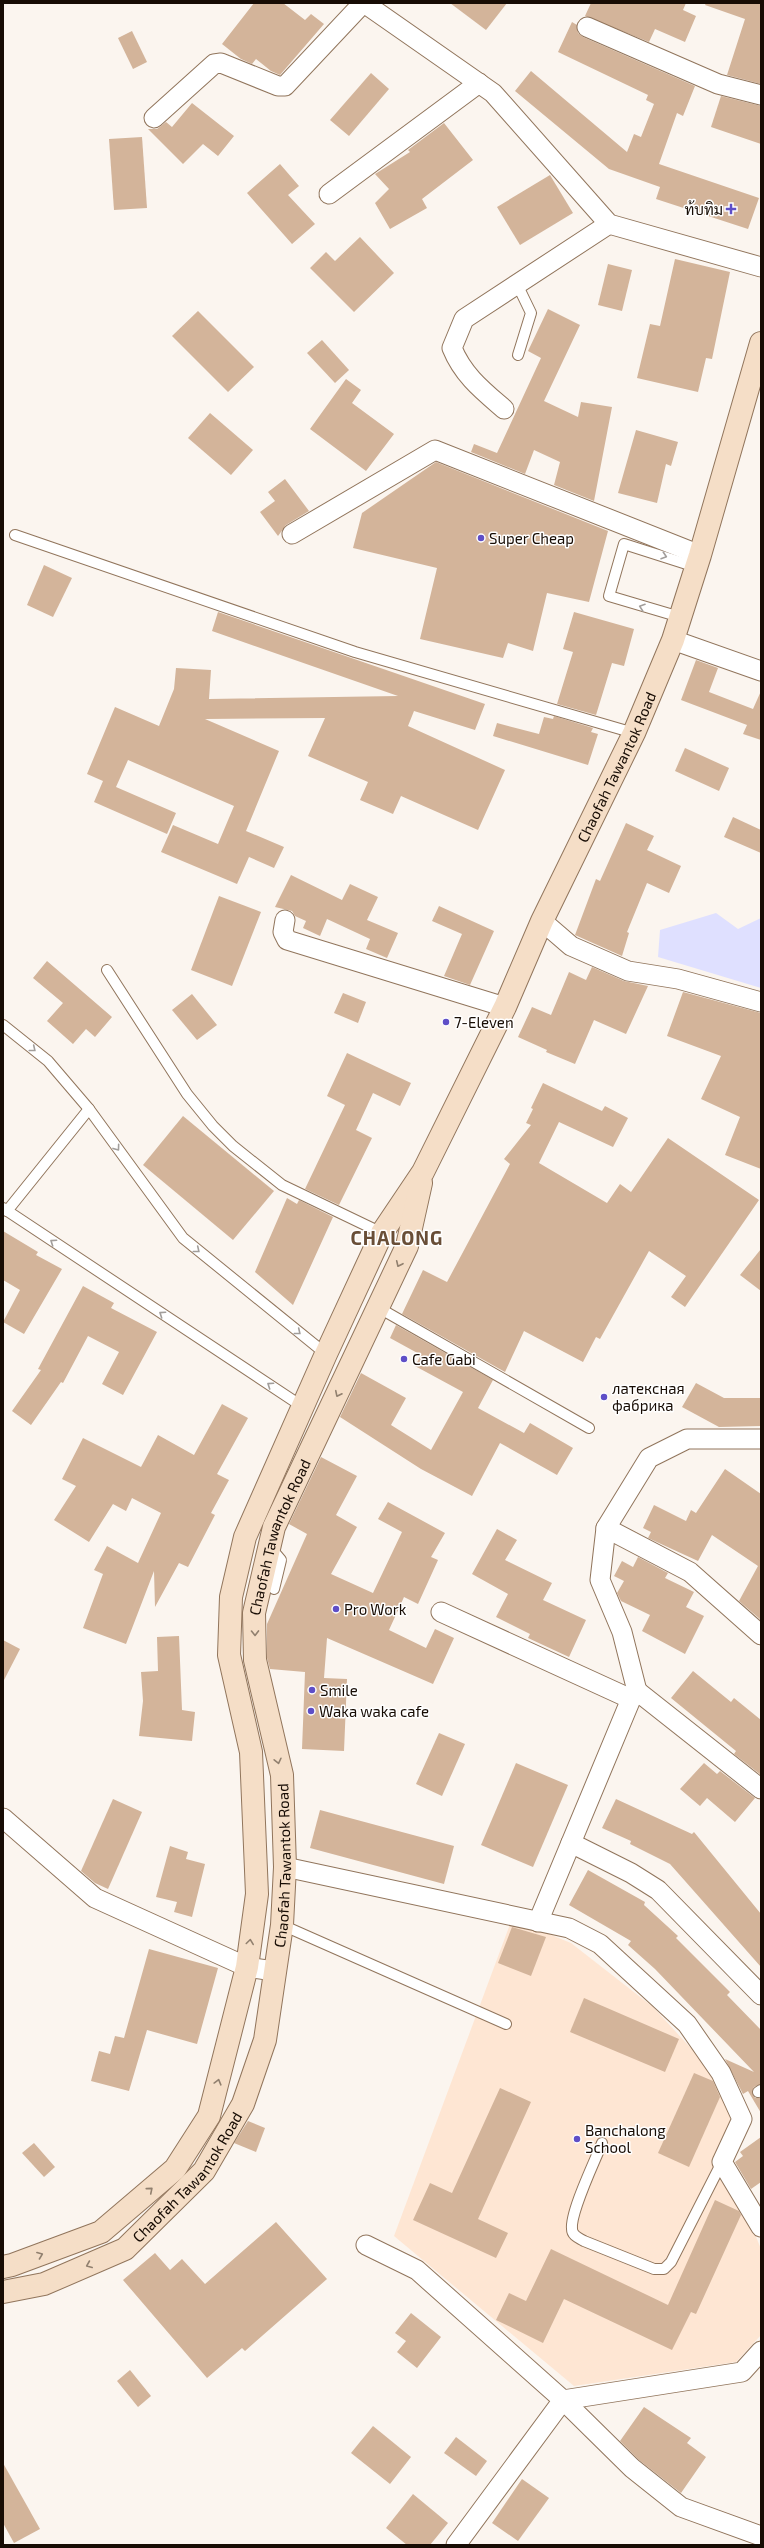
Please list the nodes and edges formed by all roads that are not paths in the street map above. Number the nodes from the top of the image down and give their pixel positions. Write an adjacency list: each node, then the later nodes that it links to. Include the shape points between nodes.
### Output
1 (363, 3): 3 (street); 5 (street, via 285,86 278,86 221,63 214,64)
2 (587, 27): 4 (street, via 718,84)
3 (479, 83): 6 (street); 7 (street, via 493,93)
4 (761, 95)
5 (154, 118)
6 (329, 194)
7 (609, 224): 8 (street); 9 (street)
8 (761, 267)
9 (517, 284): 11 (lane, via 531,313); 12 (street, via 464,318 452,348 469,378)
10 (761, 343): 15 (main road, Chaofah Tawantok Road)
11 (518, 355)
12 (504, 409)
13 (292, 534): 15 (street, via 435,450)
14 (15, 535): 19 (lane, via 355,652)
15 (698, 561): 16 (main road, Chaofah Tawantok Road); 16 (lane, one-way to 15, via 609,596 624,544)
16 (680, 617): 17 (main road, Chaofah Tawantok Road)
17 (673, 640): 18 (street); 19 (main road, Chaofah Tawantok Road)
18 (761, 671)
19 (634, 733): 21 (main road, Chaofah Tawantok Road)
20 (285, 920): 24 (street, via 283,932 287,940)
21 (542, 921): 23 (street, via 571,946 628,971 678,979); 24 (main road, Chaofah Tawantok Road)
22 (107, 970): 29 (lane, via 187,1094 212,1126 282,1185)
23 (761, 1002)
24 (505, 1007): 27 (main road, Chaofah Tawantok Road)
25 (3, 1025): 26 (lane, one-way to 26, via 48,1061)
26 (89, 1109): 28 (lane); 31 (lane, one-way to 31, via 182,1238)
27 (423, 1172): 29 (main road, Chaofah Tawantok Road); 30 (main road, Chaofah Tawantok Road, one-way to 30, via 407,1246)
28 (5, 1210): 33 (lane, one-way to 28)
29 (382, 1233): 31 (main road, Chaofah Tawantok Road)
30 (379, 1308): 32 (main road, Chaofah Tawantok Road); 35 (lane)
31 (326, 1354): 32 (main road); 33 (main road, Chaofah Tawantok Road)
32 (350, 1370): 34 (main road, Chaofah Tawantok Road, one-way to 34)
33 (302, 1407): 34 (main road); 49 (main road, Chaofah Tawantok Road, one-way to 33, via 257,1894 252,1768 251,1752 229,1655 231,1597 245,1537)
34 (324, 1421): 38 (main road, Chaofah Tawantok Road, via 274,1526)
35 (589, 1428)
36 (761, 1439): 37 (street, via 687,1439 649,1458)
37 (606, 1528): 41 (street, via 690,1572); 42 (street, via 600,1580 622,1632)
38 (270, 1546): 39 (lane, via 282,1560); 46 (main road, Chaofah Tawantok Road, one-way to 46, via 254,1613 255,1660 282,1775)
39 (274, 1590)
40 (440, 1612): 42 (street)
41 (761, 1634)
42 (634, 1695): 43 (street); 45 (street)
43 (761, 1789)
44 (3, 1818): 49 (street, via 95,1898)
45 (571, 1843): 47 (street); 51 (street, via 631,1873 658,1890)
46 (285, 1867): 47 (street); 48 (main road, Chaofah Tawantok Road)
47 (538, 1922): 54 (street, via 569,1928 600,1944 687,2024 721,2073 742,2119)
48 (282, 1925): 50 (main road, Chaofah Tawantok Road); 52 (lane)
49 (247, 1967): 50 (street); 57 (main road, Chaofah Tawantok Road, one-way to 49, via 101,2232 175,2169 209,2116)
50 (274, 1972): 58 (main road, Chaofah Tawantok Road, one-way to 58, via 265,2040 243,2104 204,2171 125,2250 44,2284)
51 (761, 1995)
52 (506, 2024)
53 (602, 2143): 54 (lane, via 574,2216 572,2229 575,2236 584,2241 654,2269 664,2269 671,2262)
54 (722, 2162): 55 (street)
55 (760, 2224)
56 (366, 2245): 60 (street, via 417,2270)
57 (3, 2267)
58 (3, 2292)
59 (761, 2351): 60 (street, via 742,2372)
60 (563, 2400): 61 (street, via 632,2468 681,2507); 62 (street)
61 (761, 2536)
62 (456, 2545)

